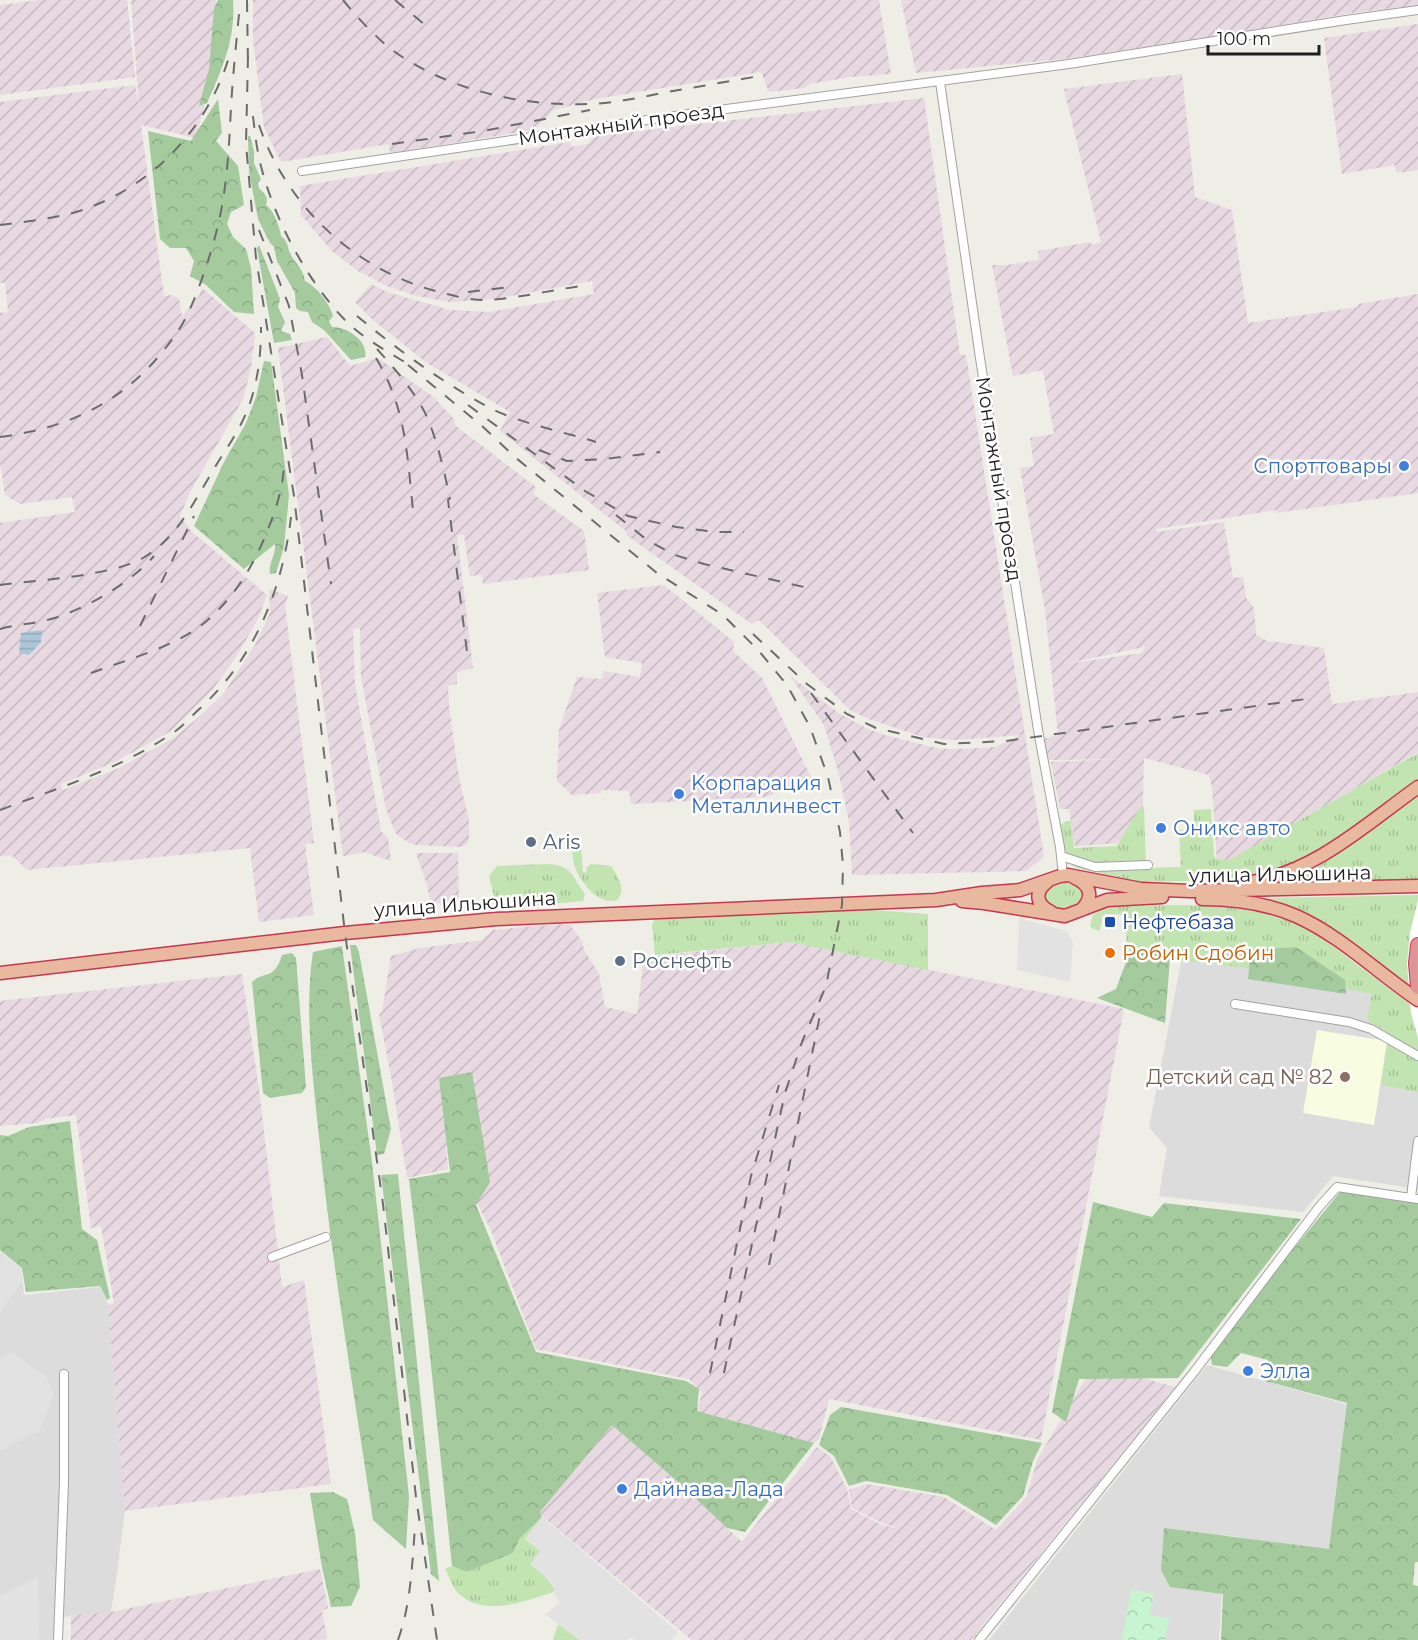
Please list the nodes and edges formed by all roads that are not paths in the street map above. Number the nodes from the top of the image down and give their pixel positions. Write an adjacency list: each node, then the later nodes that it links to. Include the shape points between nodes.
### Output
1 (1418, 10): 2 (street, Монтажный проезд)
2 (940, 82): 3 (street, Монтажный проезд, via 688,114); 5 (street, Монтажный проезд, via 980,358)
3 (302, 171)
4 (1418, 787): 11 (highway, via 1318,858 1286,874 1243,884 1200,885)
5 (1061, 856): 6 (street, via 1095,867); 7 (street, Монтажный проезд)
6 (1148, 866)
7 (1063, 876): 10 (highway); 12 (highway, via 1026,889); 13 (highway, via 1083,882 1090,892 1090,900); 14 (highway, via 1040,888 1038,897 1043,907)
8 (1418, 886): 11 (highway, улица Ильюшина)
9 (1418, 891): 11 (highway, улица Ильюшина)
10 (1144, 893): 11 (highway, улица Ильюшина); 13 (highway, via 1104,901)
11 (1159, 894): 18 (highway, via 1236,900 1296,916 1329,935)
12 (936, 900): 14 (highway); 16 (highway, улица Ильюшина, via 496,920 345,933)
13 (1081, 911): 14 (highway)
14 (1056, 915)
15 (1418, 945): 17 (highway)
16 (0, 973)
17 (1418, 987)
18 (1418, 1000)
19 (1235, 1004): 20 (street, via 1349,1022 1371,1029)
20 (1418, 1056)
21 (1418, 1141): 22 (street)
22 (1414, 1198): 27 (street, via 1337,1187)
23 (326, 1237): 24 (street)
24 (272, 1257)
25 (64, 1374): 26 (street)
26 (58, 1640)
27 (979, 1640)

